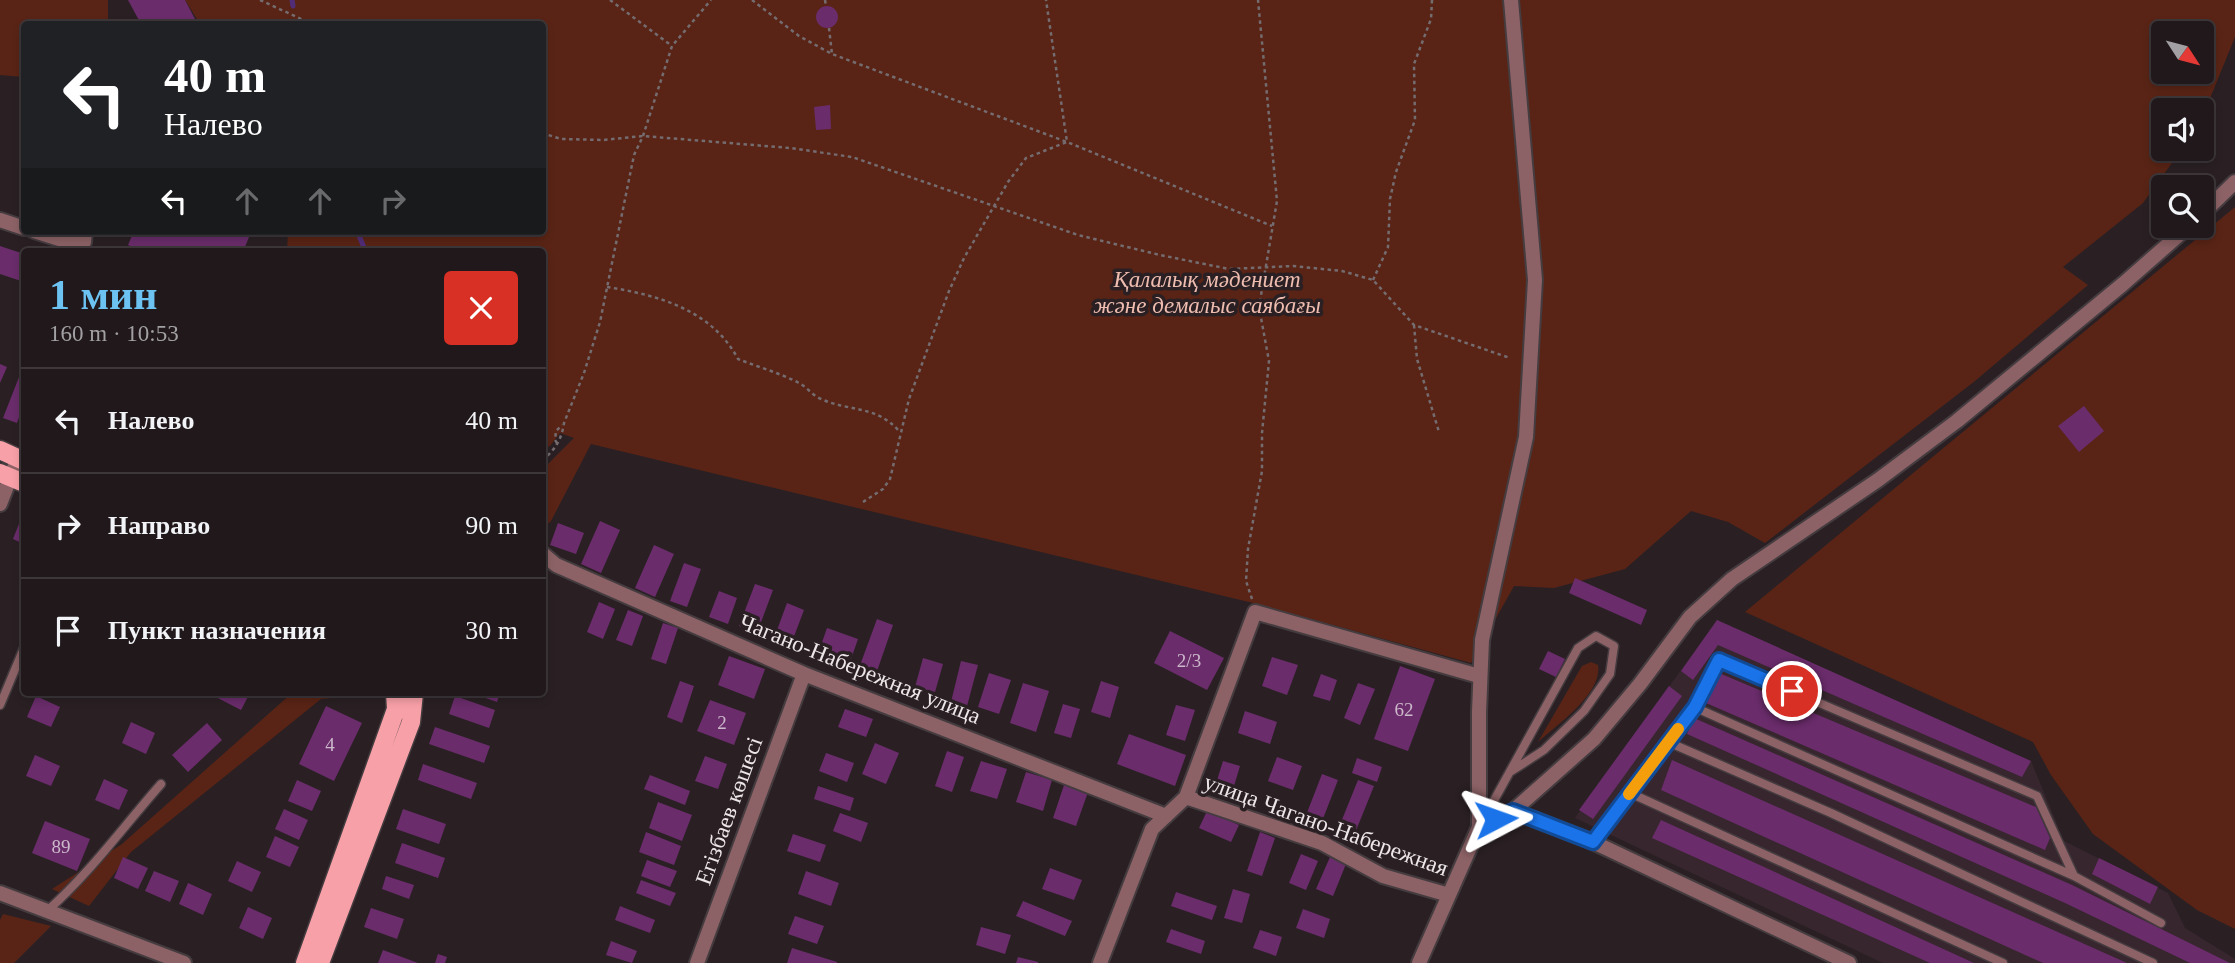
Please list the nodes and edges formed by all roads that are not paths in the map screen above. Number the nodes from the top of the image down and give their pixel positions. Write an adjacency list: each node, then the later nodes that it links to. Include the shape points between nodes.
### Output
1 (1511, 0): 16 (street, via 1535,280 1526,438 1482,640)
2 (2235, 183): 3 (street)
3 (2214, 203)
4 (0, 220): 5 (street)
5 (21, 227)
6 (47, 235): 7 (street, via 69,242 84,242)
7 (85, 235)
8 (2175, 238): 26 (street, via 1957,421 1732,579 1690,617 1594,739)
9 (0, 450): 10 (main road)
10 (21, 460): 11 (street)
11 (12, 478): 12 (street)
12 (0, 504)
13 (546, 556): 15 (street, Чагано-Набережная улица, via 556,565)
14 (21, 655): 19 (lane)
15 (804, 674): 27 (street, Чагано-Набережная улица); 38 (street, Егізбаев көшесі)
16 (1479, 676): 25 (street, via 1255,612); 28 (street)
17 (395, 696): 36 (main road, via 396,709)
18 (414, 696): 37 (main road, via 411,722)
19 (0, 705)
20 (1695, 707): 21 (lane); 30 (lane); 30 (lane, via 1719,660 2037,796)
21 (1668, 742): 24 (lane); 43 (lane)
22 (1510, 772): 22 (lane, via 1544,750 1584,711 1610,674 1614,646 1596,636 1578,648); 28 (lane)
23 (161, 784): 33 (lane, via 81,879)
24 (1630, 793): 29 (lane); 42 (lane)
25 (1186, 797): 27 (street); 32 (street, улица Чагано-Набережная, via 1322,844 1383,876)
26 (1513, 811): 28 (street); 29 (street)
27 (1166, 816): 39 (street, via 1152,829)
28 (1479, 827): 32 (street)
29 (1593, 842): 41 (street)
30 (2074, 876): 34 (lane)
31 (0, 893): 33 (street)
32 (1449, 895): 40 (street)
33 (47, 911): 35 (street)
34 (2161, 923)
35 (184, 963)
36 (305, 963)
37 (320, 963)
38 (697, 963)
39 (1100, 963)
40 (1419, 963)
41 (1849, 963)
42 (2003, 963)
43 (2153, 963)

